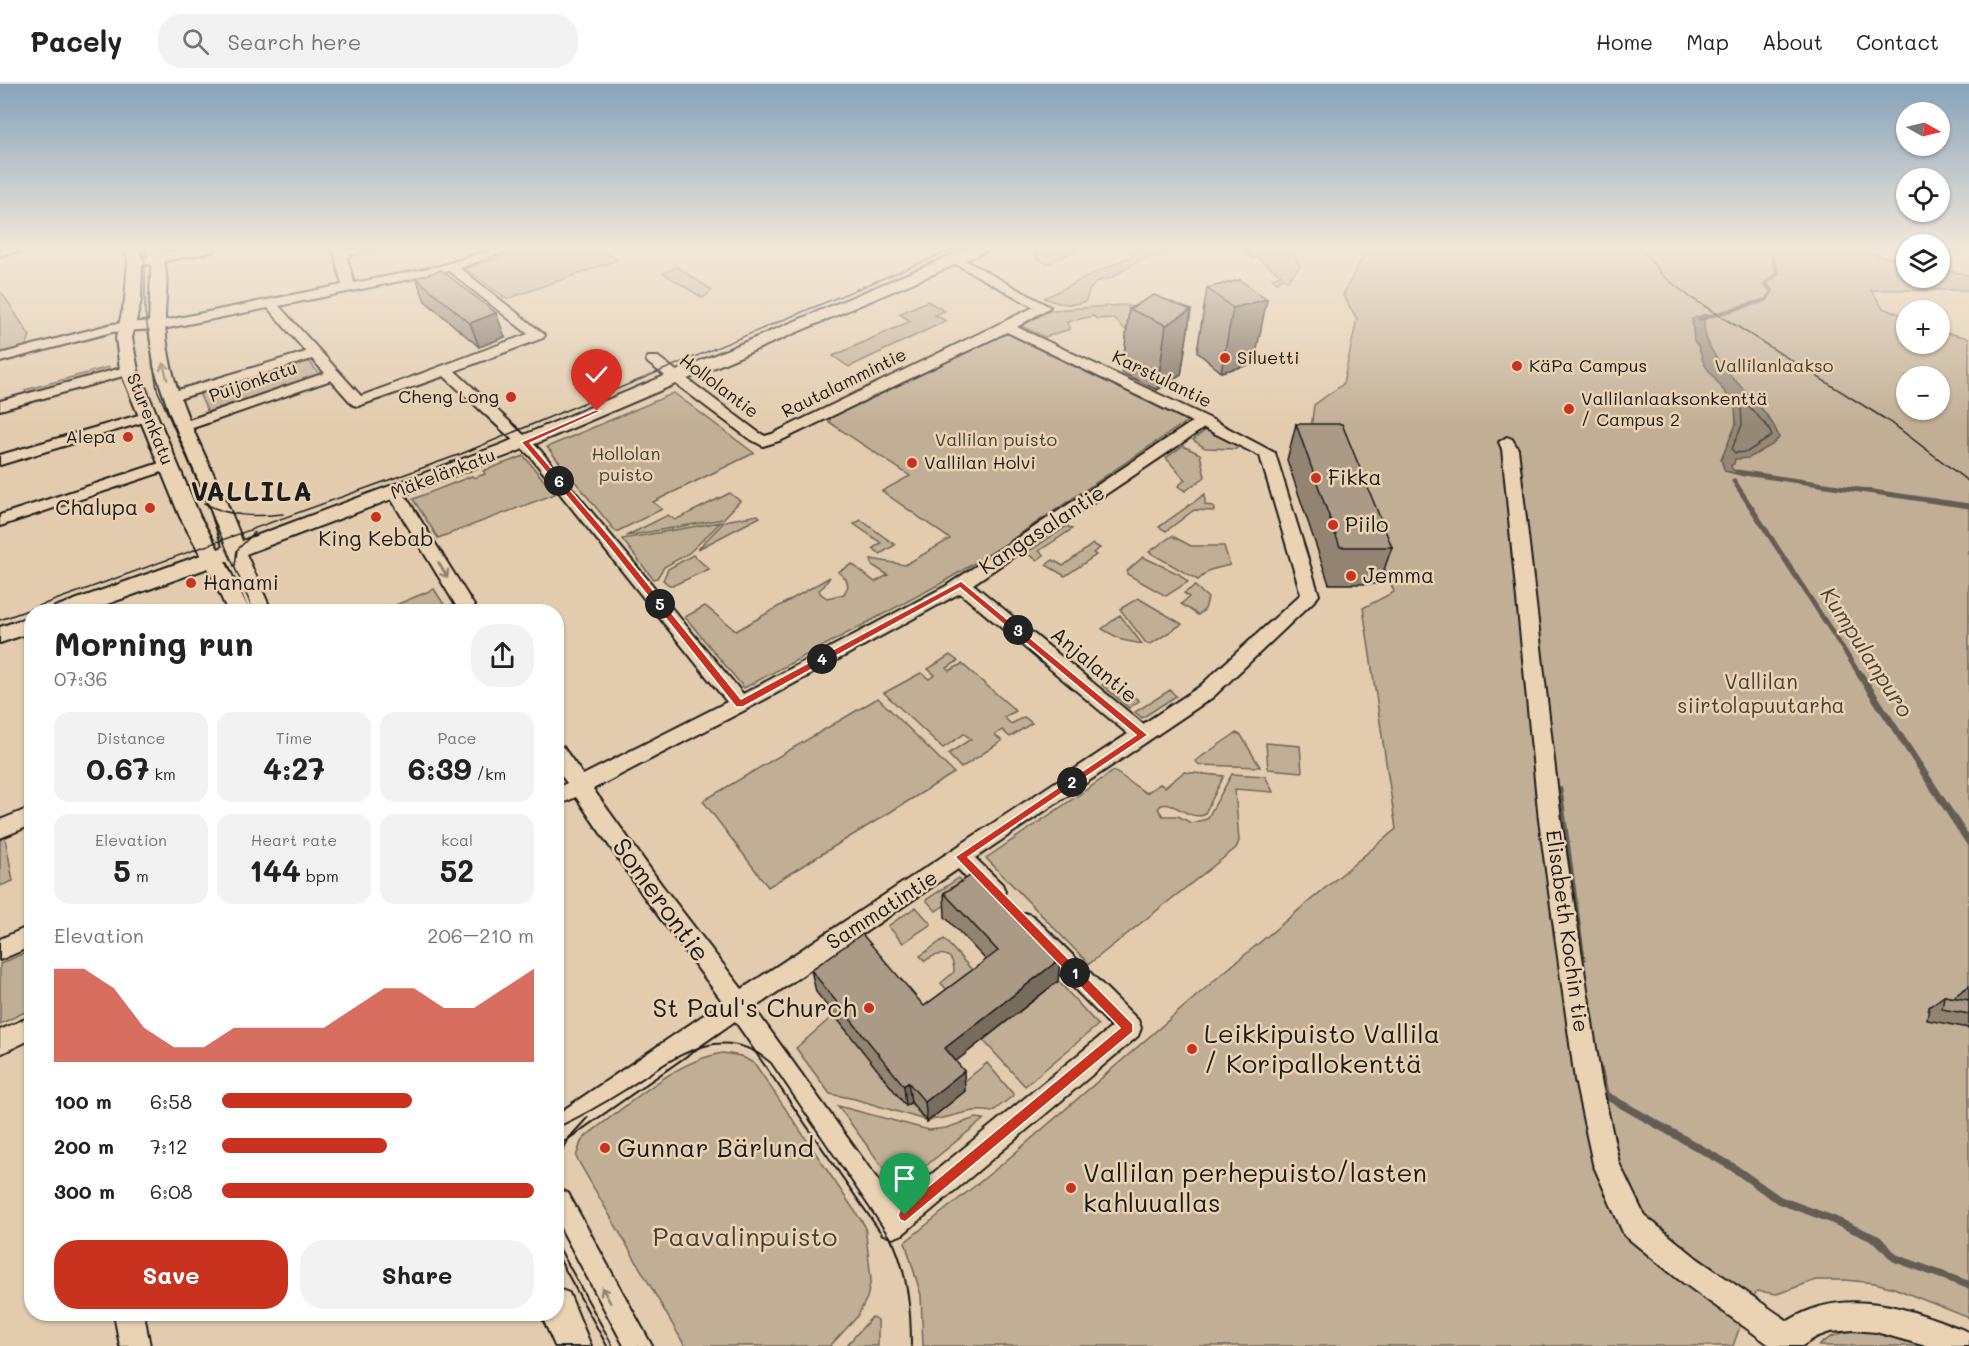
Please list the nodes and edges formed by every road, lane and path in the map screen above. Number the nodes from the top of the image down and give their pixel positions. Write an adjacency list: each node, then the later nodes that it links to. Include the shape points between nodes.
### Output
1 (132, 307): 8 (main road, Sturenkatu)
2 (156, 307): 9 (main road, Sturenkatu)
3 (256, 307): 9 (street)
4 (273, 307): 11 (street)
5 (502, 307): 14 (street, via 538,335)
6 (843, 307): 17 (main road, Mäkelänkatu)
7 (1043, 307): 10 (street, Rautalammintie)
8 (128, 326): 9 (street); 12 (street); 15 (main road, Sturenkatu, via 124,338)
9 (157, 326): 18 (main road, Sturenkatu, one-way to 9)
10 (1007, 327): 21 (street, Karstulantie); 23 (street, Rautalammintie)
11 (314, 354): 16 (street); 18 (street, Puijonkatu)
12 (0, 358)
13 (653, 360): 17 (street, Hollolantie)
14 (446, 369): 16 (street, via 358,402); 24 (street)
15 (129, 370): 19 (street); 20 (main road, Sturenkatu)
16 (333, 375): 22 (street, Puijonkatu)
17 (675, 378): 23 (street, Hollolantie); 24 (main road, Mäkelänkatu)
18 (173, 396): 22 (main road, Sturenkatu)
19 (0, 406)
20 (149, 416): 27 (street); 28 (main road, Sturenkatu)
21 (1204, 421): 26 (street, Karstulantie); 33 (street, Kangasalantie)
22 (185, 426): 31 (main road, Sturenkatu)
23 (763, 441)
24 (525, 442): 29 (main road, Mäkelänkatu); 40 (street)
25 (1506, 442): 56 (street, Elisabeth Kochin tie, via 1510,449 1550,820 1588,1080 1606,1164 1634,1225)
26 (1267, 453): 41 (street, Sammatintie, via 1310,595 1206,692)
27 (0, 460)
28 (169, 465): 30 (street); 32 (main road, Sturenkatu, via 190,517)
29 (395, 492): 31 (main road, Mäkelänkatu); 37 (street, one-way to 37)
30 (0, 521)
31 (235, 551): 32 (main road, Mäkelänkatu); 36 (main road, Sturenkatu)
32 (214, 558): 34 (main road, Mäkelänkatu); 35 (main road, Sturenkatu)
33 (961, 584): 40 (street, Kangasalantie); 41 (street, Anjalantie)
34 (103, 604)
35 (235, 604)
36 (258, 604)
37 (464, 604)
38 (24, 626): 39 (main road)
39 (0, 635)
40 (740, 704): 43 (street, Kangasalantie)
41 (1143, 735): 47 (street, Sammatintie)
42 (564, 764): 43 (street, Somerontie)
43 (580, 787): 44 (street, Kangasalantie); 50 (street, Somerontie)
44 (564, 794)
45 (24, 818): 46 (street)
46 (0, 829)
47 (960, 857): 50 (street, Sammatintie); 50 (street, Somerontie, via 1129,1028 893,1224)
48 (24, 939): 49 (street)
49 (0, 950)
50 (738, 1005): 53 (street, Sammatintie)
51 (24, 1031): 52 (street)
52 (0, 1042)
53 (564, 1125)
54 (564, 1219): 58 (main road, one-way to 54)
55 (130, 1321): 57 (street)
56 (1787, 1342): 59 (street, via 1805,1325 1831,1316 1876,1317)
57 (135, 1346)
58 (634, 1346)
59 (1966, 1346)

